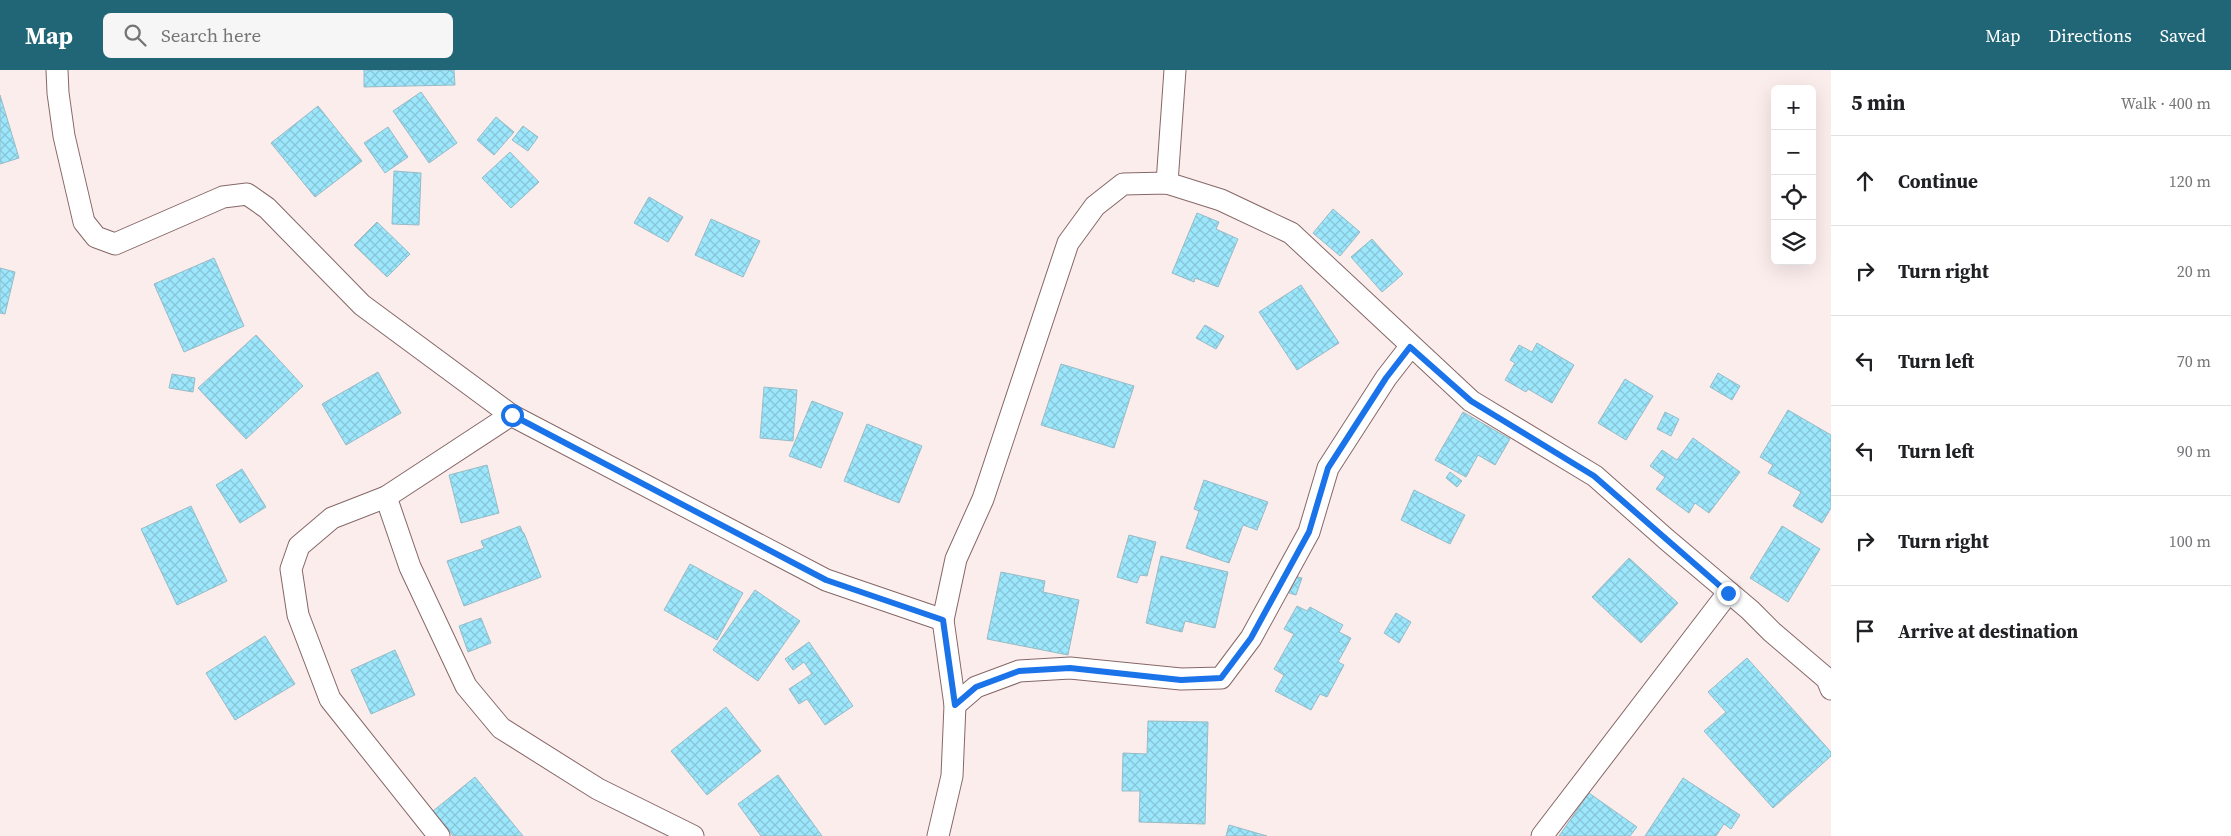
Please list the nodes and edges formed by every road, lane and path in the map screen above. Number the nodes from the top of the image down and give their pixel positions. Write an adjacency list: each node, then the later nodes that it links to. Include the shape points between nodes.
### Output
1 (57, 70): 5 (street, via 64,136 84,222 96,237 116,244 223,198 247,194 267,208 362,305)
2 (1175, 70): 3 (street)
3 (1167, 183): 4 (street, via 1221,200 1291,233); 8 (street, via 1123,184 1095,206 1068,243 983,499 956,559)
4 (1410, 347): 7 (street, via 1471,401 1594,476); 10 (street, via 1328,468 1309,532 1251,638 1221,678 1181,680 1070,668 1019,671 976,687)
5 (512, 415): 6 (street); 8 (street, via 826,580)
6 (386, 497): 11 (street, via 332,518 299,546 291,569 298,615 330,699); 12 (street, via 410,567 466,686 501,728 598,789)
7 (1728, 593): 9 (street); 14 (street)
8 (943, 620): 10 (street)
9 (1830, 682)
10 (955, 705): 13 (street, via 952,776)
11 (440, 836)
12 (693, 836)
13 (938, 836)
14 (1542, 836)

